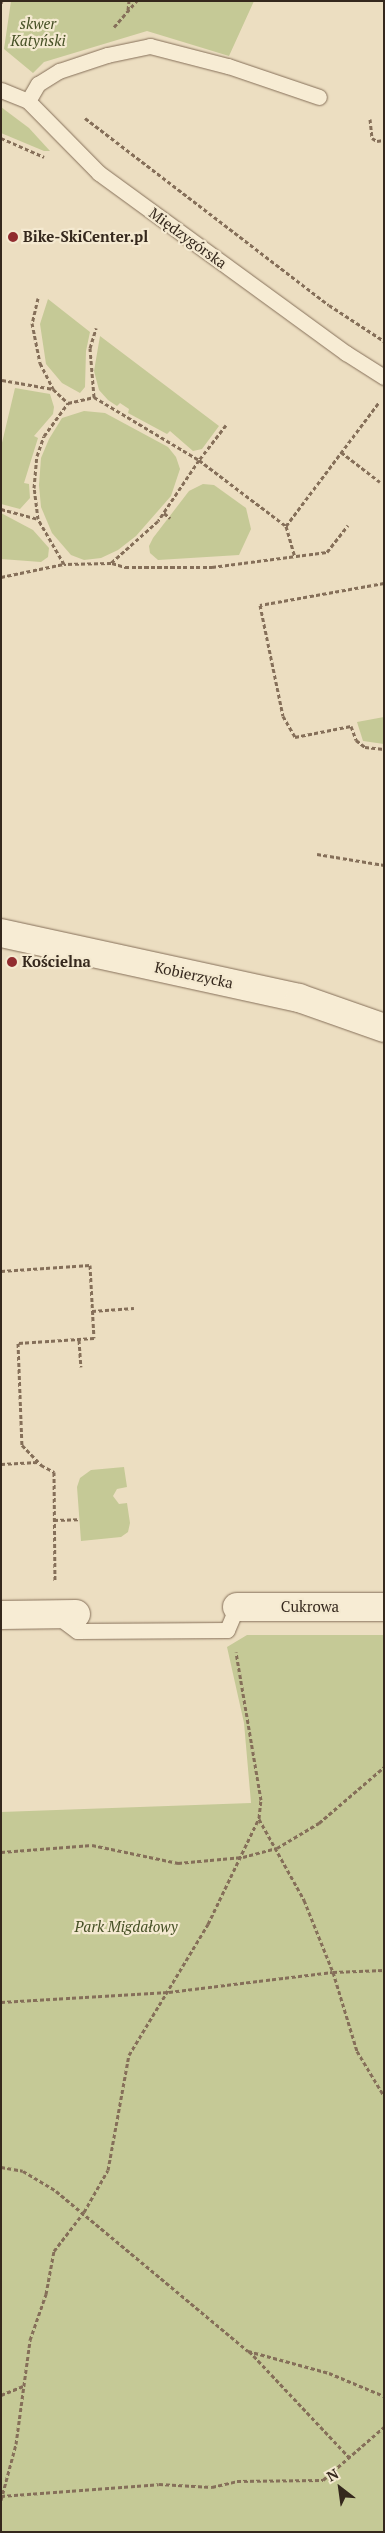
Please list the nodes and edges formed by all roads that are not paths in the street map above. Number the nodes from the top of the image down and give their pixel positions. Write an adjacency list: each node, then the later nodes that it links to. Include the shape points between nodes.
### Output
1 (1, 90): 3 (lane, Międzygórska)
2 (319, 97): 3 (lane, via 228,66 150,46 107,55 59,71 38,84)
3 (28, 101): 4 (lane, Międzygórska, via 99,173 346,353)
4 (384, 377)
5 (1, 933): 6 (street, Kobierzycka, via 299,998)
6 (384, 1028)
7 (236, 1607): 8 (street, Cukrowa); 10 (lane, via 227,1630 77,1631)
8 (384, 1607)
9 (1, 1615): 10 (street)
10 (66, 1615)

